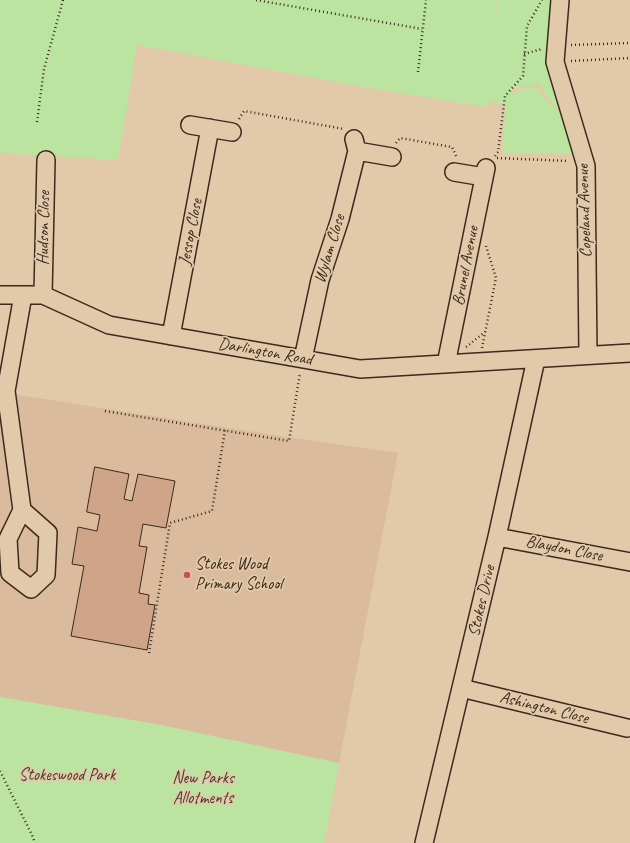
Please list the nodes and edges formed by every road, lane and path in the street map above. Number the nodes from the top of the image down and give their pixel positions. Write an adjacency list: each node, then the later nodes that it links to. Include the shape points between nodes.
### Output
1 (63, 0): 13 (path, via 44,69)
2 (256, 0): 6 (path)
3 (426, 0): 6 (path)
4 (542, 0): 9 (path, via 527,26)
5 (560, 0): 8 (street, Copeland Avenue)
6 (422, 29): 12 (path)
7 (630, 43): 8 (path)
8 (556, 45): 9 (path); 11 (street, Copeland Avenue)
9 (524, 54): 20 (path, via 522,76 505,96 498,152 493,158)
10 (630, 58): 11 (path)
11 (555, 62): 20 (street, Copeland Avenue)
12 (418, 72)
13 (37, 122)
14 (190, 124): 16 (street)
15 (235, 127): 16 (street); 17 (path, via 244,111 354,130)
16 (210, 128): 27 (street, Jessop Close)
17 (355, 145): 18 (street); 32 (street, Wylam Close, via 340,219 320,280)
18 (389, 156): 21 (path, via 400,138 452,148)
19 (46, 160): 24 (street, Hudson Close)
20 (585, 161): 30 (street, Copeland Avenue)
21 (460, 173): 22 (street, Brunel Avenue, via 485,173)
22 (472, 238): 26 (path, via 485,242 496,278); 28 (street, Brunel Avenue)
23 (23, 295): 24 (street, Darlington Road); 25 (street, Darlington Road); 37 (street, via 6,391)
24 (43, 295): 27 (street, Darlington Road, via 109,325)
25 (0, 296)
26 (486, 331): 28 (path, via 466,347); 33 (path)
27 (171, 336): 32 (street, Darlington Road)
28 (450, 346): 34 (street, Brunel Avenue)
29 (630, 353): 30 (street, Darlington Road)
30 (588, 355): 31 (street, Darlington Road)
31 (536, 358): 33 (street, Darlington Road); 38 (street, Stokes Drive)
32 (303, 359): 34 (street, Darlington Road, via 360,369); 36 (path, via 289,441)
33 (480, 362): 34 (street, Darlington Road)
34 (446, 364)
35 (105, 411): 36 (path)
36 (225, 430): 40 (path, via 212,512 170,523)
37 (22, 510)
38 (497, 536): 39 (street, Blaydon Close); 41 (street, Stokes Drive)
39 (630, 562)
40 (149, 653)
41 (462, 688): 42 (street, Ashington Close); 44 (street, Stokes Drive)
42 (627, 728)
43 (0, 771): 45 (path)
44 (429, 842)
45 (35, 843)

